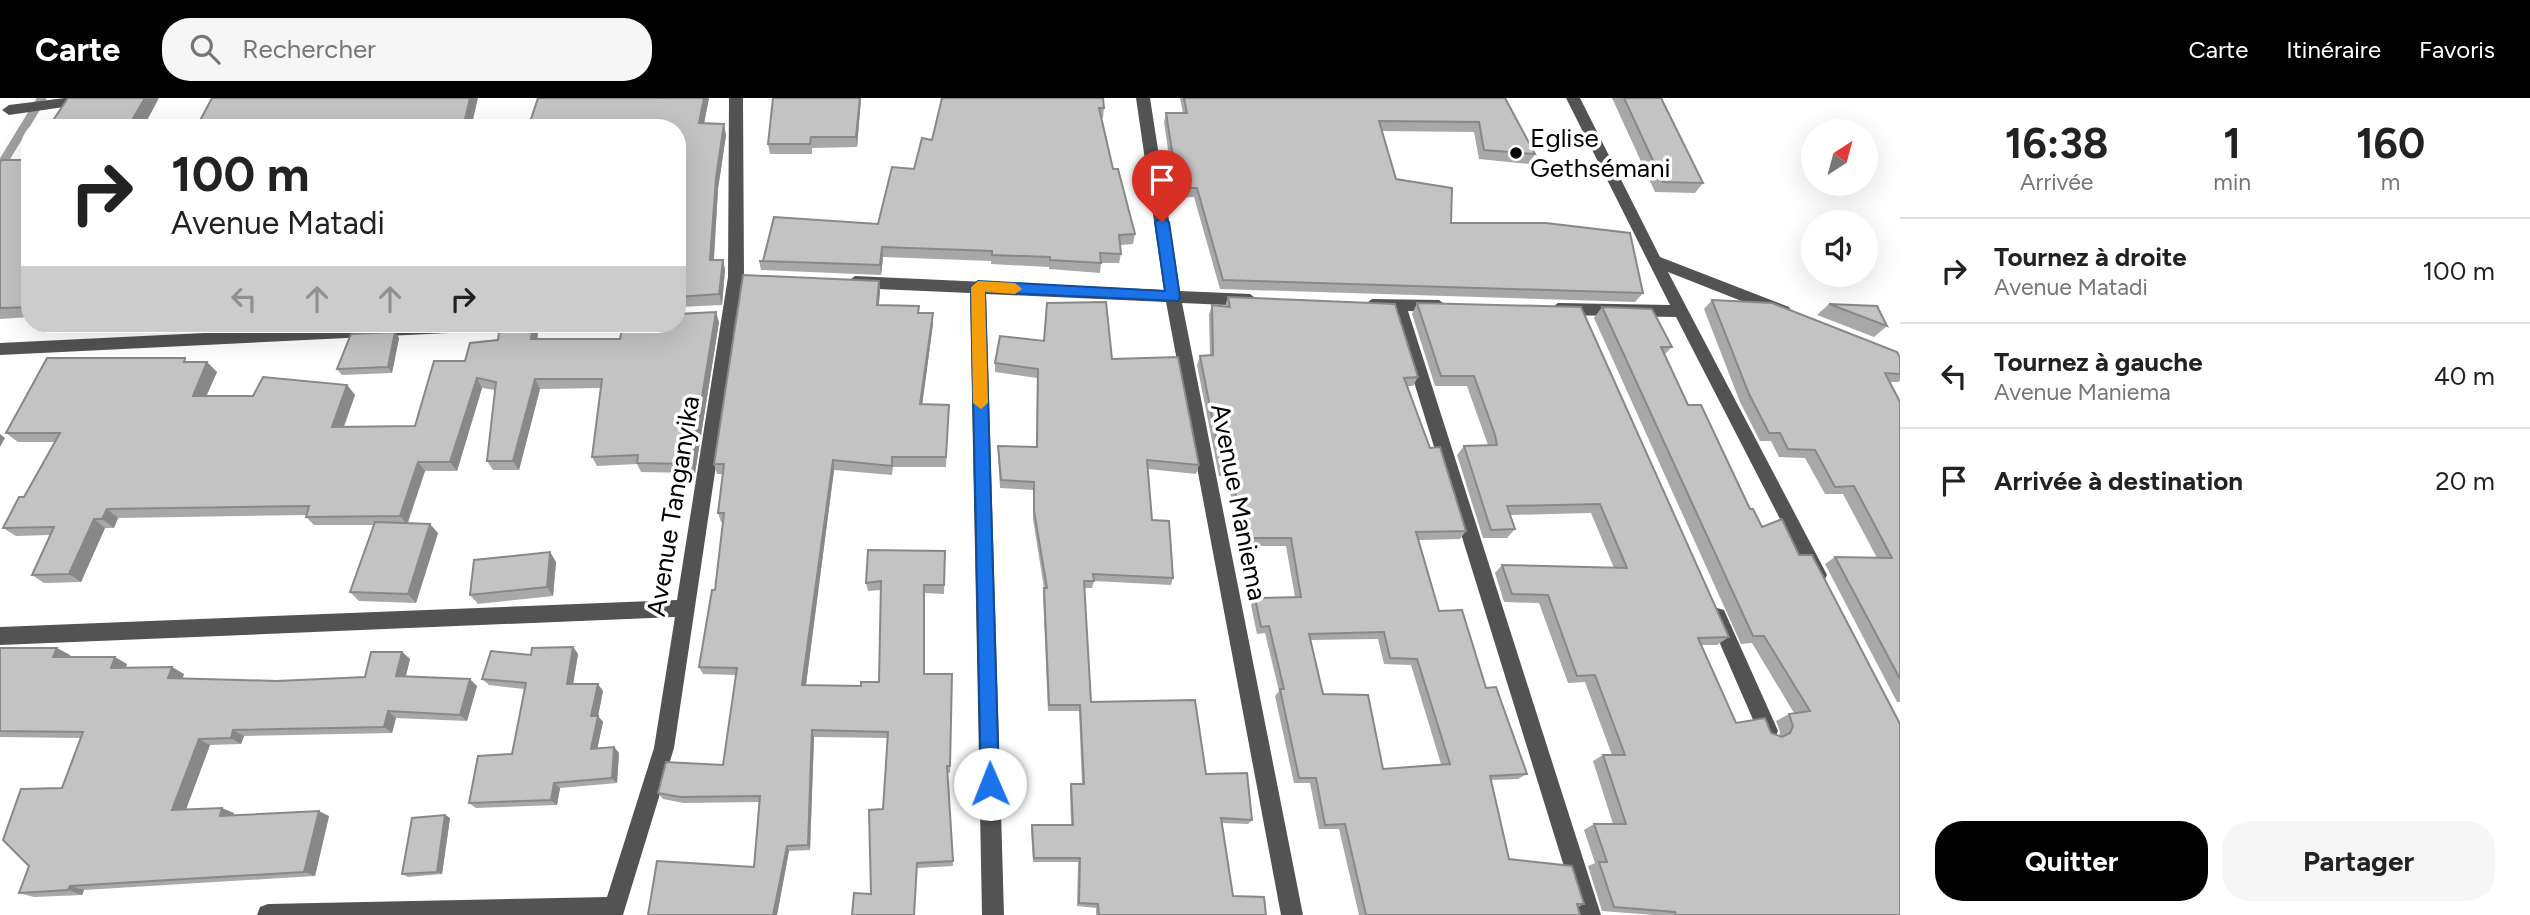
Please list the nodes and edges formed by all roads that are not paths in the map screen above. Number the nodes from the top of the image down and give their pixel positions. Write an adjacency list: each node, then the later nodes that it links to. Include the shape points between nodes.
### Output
1 (98, 98): 5 (street)
2 (736, 98): 22 (street, Avenue Tanganyika, via 743,277 724,313)
3 (1143, 98): 10 (street, Avenue Maniema)
4 (1573, 98): 7 (street)
5 (13, 104): 6 (street)
6 (0, 124)
7 (1656, 261): 16 (street); 17 (street)
8 (843, 281): 9 (street)
9 (978, 287): 10 (street); 27 (street)
10 (1173, 297): 11 (street); 28 (street, Avenue Maniema)
11 (1266, 300)
12 (1358, 304): 13 (street)
13 (1398, 306): 14 (street); 29 (street)
14 (1450, 307)
15 (1541, 309): 16 (street, via 1583,316)
16 (1683, 311): 20 (street)
17 (1797, 317)
18 (328, 333): 19 (street)
19 (0, 349)
20 (1823, 585)
21 (1711, 603): 24 (street)
22 (684, 608): 23 (street); 25 (street, Avenue Tanganyika, via 664,748)
23 (0, 636)
24 (1768, 731)
25 (612, 912): 26 (street)
26 (268, 915)
27 (993, 915)
28 (1293, 915)
29 (1590, 915)

